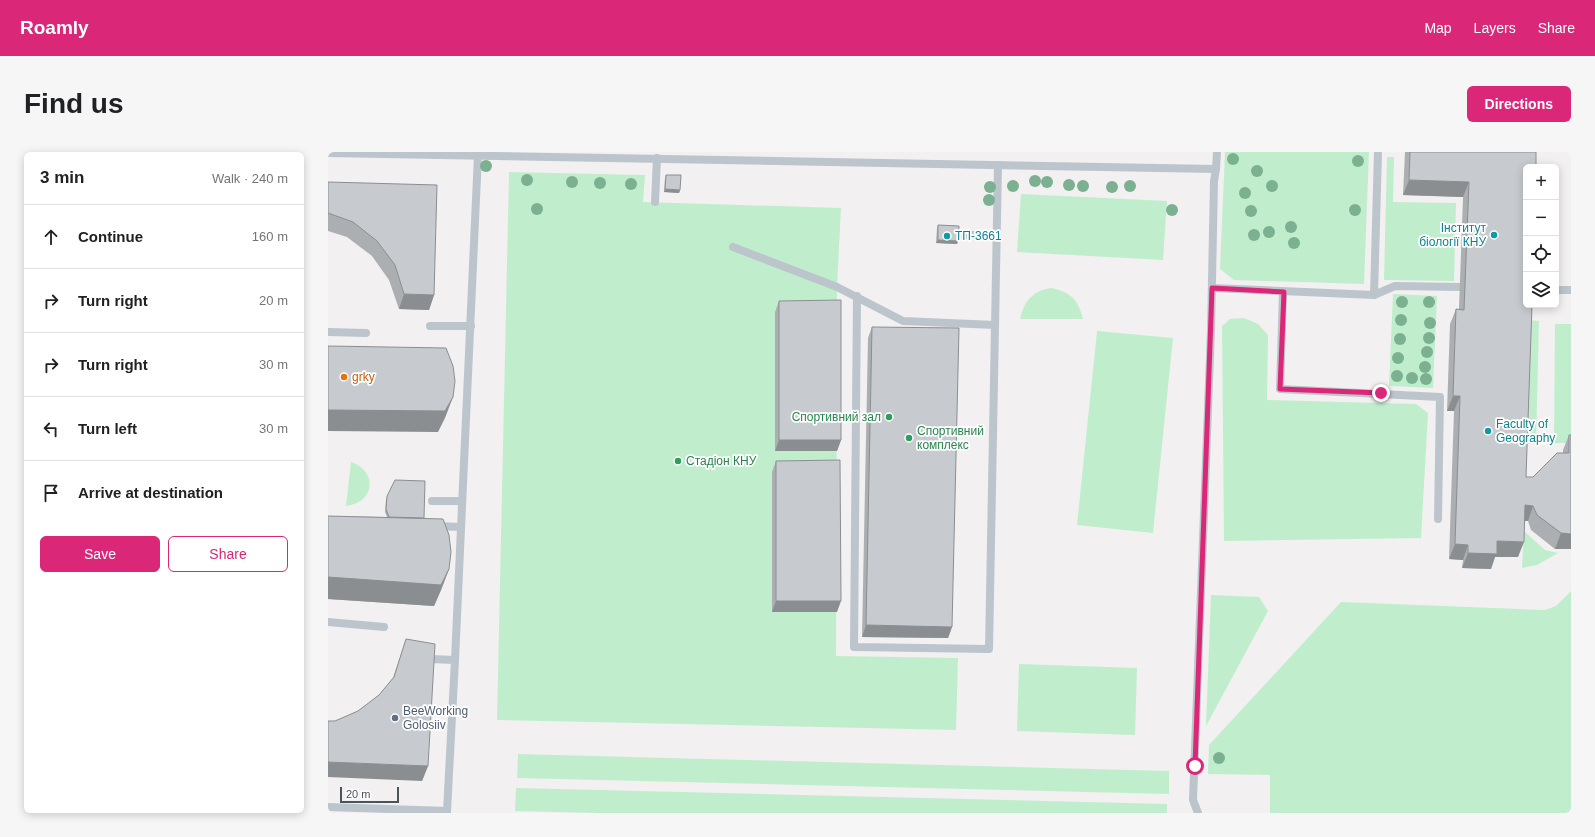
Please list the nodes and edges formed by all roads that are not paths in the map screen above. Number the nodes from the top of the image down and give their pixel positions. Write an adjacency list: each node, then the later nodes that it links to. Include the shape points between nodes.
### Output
1 (1216, 152): 9 (lane)
2 (1378, 152): 19 (lane)
3 (328, 153): 5 (lane)
4 (496, 154): 5 (lane); 6 (lane)
5 (478, 155): 23 (lane)
6 (606, 155): 7 (lane)
7 (657, 158): 8 (lane); 10 (lane)
8 (998, 165): 9 (lane); 12 (lane)
9 (1216, 169): 15 (lane)
10 (655, 202)
11 (964, 234): 12 (lane)
12 (997, 235): 21 (lane)
13 (733, 247): 20 (lane)
14 (1460, 287): 19 (lane, via 1395,286)
15 (1212, 288): 18 (lane); 38 (lane, via 1193,800)
16 (1559, 290): 17 (lane)
17 (1571, 290)
18 (1284, 292): 19 (lane); 28 (lane, via 1280,389 1440,397)
19 (1374, 295)
20 (857, 296): 21 (lane, via 903,321); 21 (lane, via 854,647 989,649)
21 (995, 325)
22 (430, 326): 23 (lane)
23 (471, 326): 27 (lane)
24 (328, 332): 25 (lane)
25 (366, 332)
26 (432, 500): 27 (lane)
27 (462, 502): 30 (lane)
28 (1438, 519)
29 (431, 526): 30 (lane)
30 (461, 527): 34 (lane)
31 (328, 622): 32 (lane)
32 (384, 627)
33 (430, 659): 34 (lane)
34 (456, 660): 37 (lane)
35 (328, 807): 36 (lane)
36 (384, 811): 37 (lane)
37 (447, 812)
38 (1198, 813)

